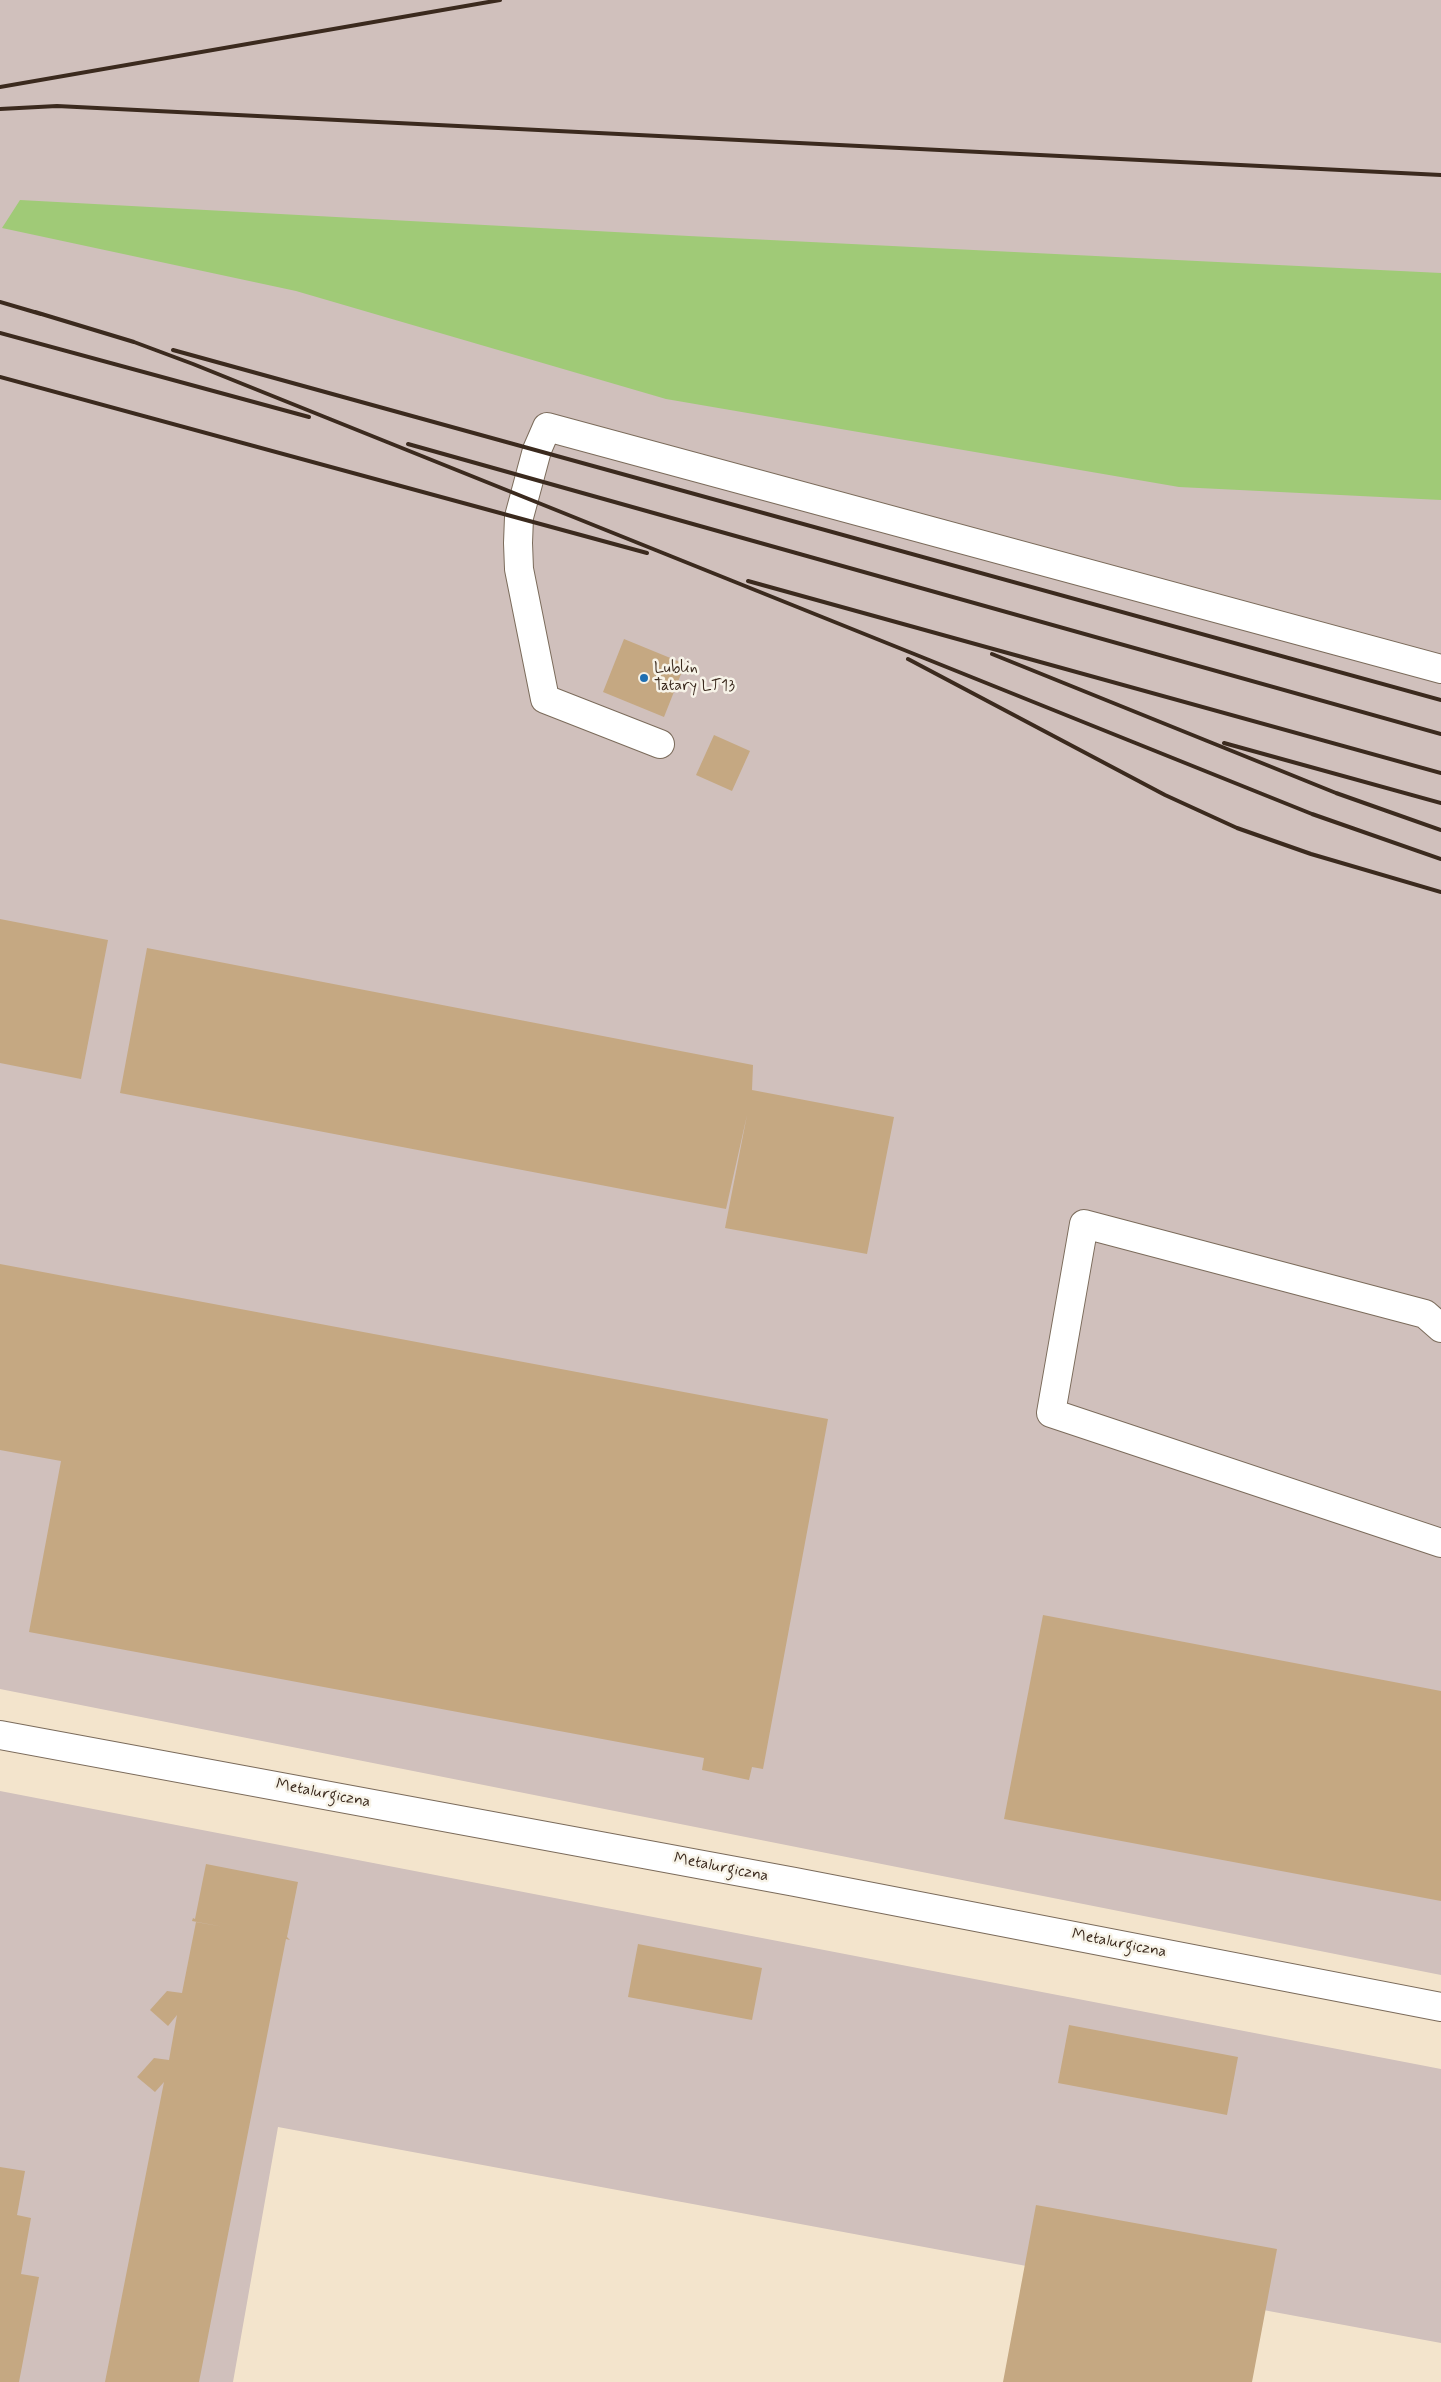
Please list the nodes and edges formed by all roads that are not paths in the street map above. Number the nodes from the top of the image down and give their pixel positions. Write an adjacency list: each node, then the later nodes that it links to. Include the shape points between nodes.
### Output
1 (1441, 669): 2 (street, via 546,426 519,516 518,543 519,569 545,698)
2 (660, 744)
3 (1441, 1328): 4 (street, via 1425,1314 1084,1224 1051,1413)
4 (1441, 1544)
5 (0, 1734): 6 (street, Metalurgiczna, via 786,1880)
6 (1441, 2007)

